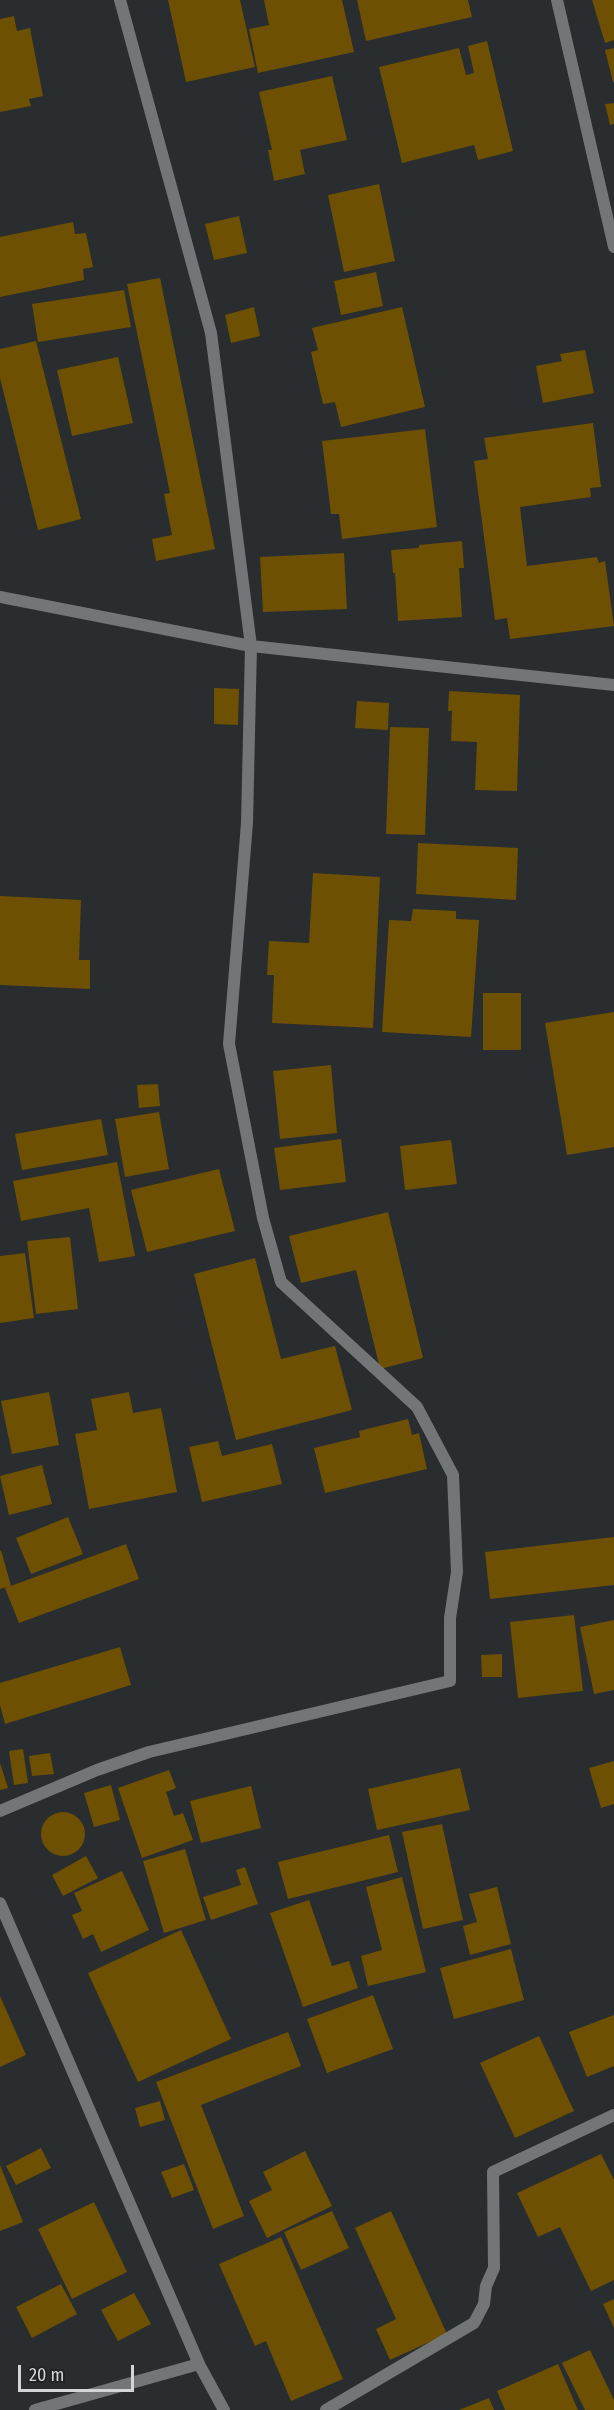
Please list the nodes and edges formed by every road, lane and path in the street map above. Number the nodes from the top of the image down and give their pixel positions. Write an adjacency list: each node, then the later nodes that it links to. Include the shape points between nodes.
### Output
1 (120, 0): 5 (street, via 211,333)
2 (557, 0): 3 (street)
3 (614, 247)
4 (0, 597): 5 (street)
5 (251, 646): 6 (street); 7 (street, via 247,823 229,1044 263,1218 281,1282 417,1407 453,1475 457,1572 450,1618 450,1681 149,1752)
6 (614, 685)
7 (0, 1811)
8 (0, 1903): 10 (street)
9 (614, 2115): 13 (street, via 494,2172 494,2268 474,2323)
10 (199, 2364): 11 (street); 12 (street)
11 (35, 2410)
12 (224, 2410)
13 (326, 2410)

